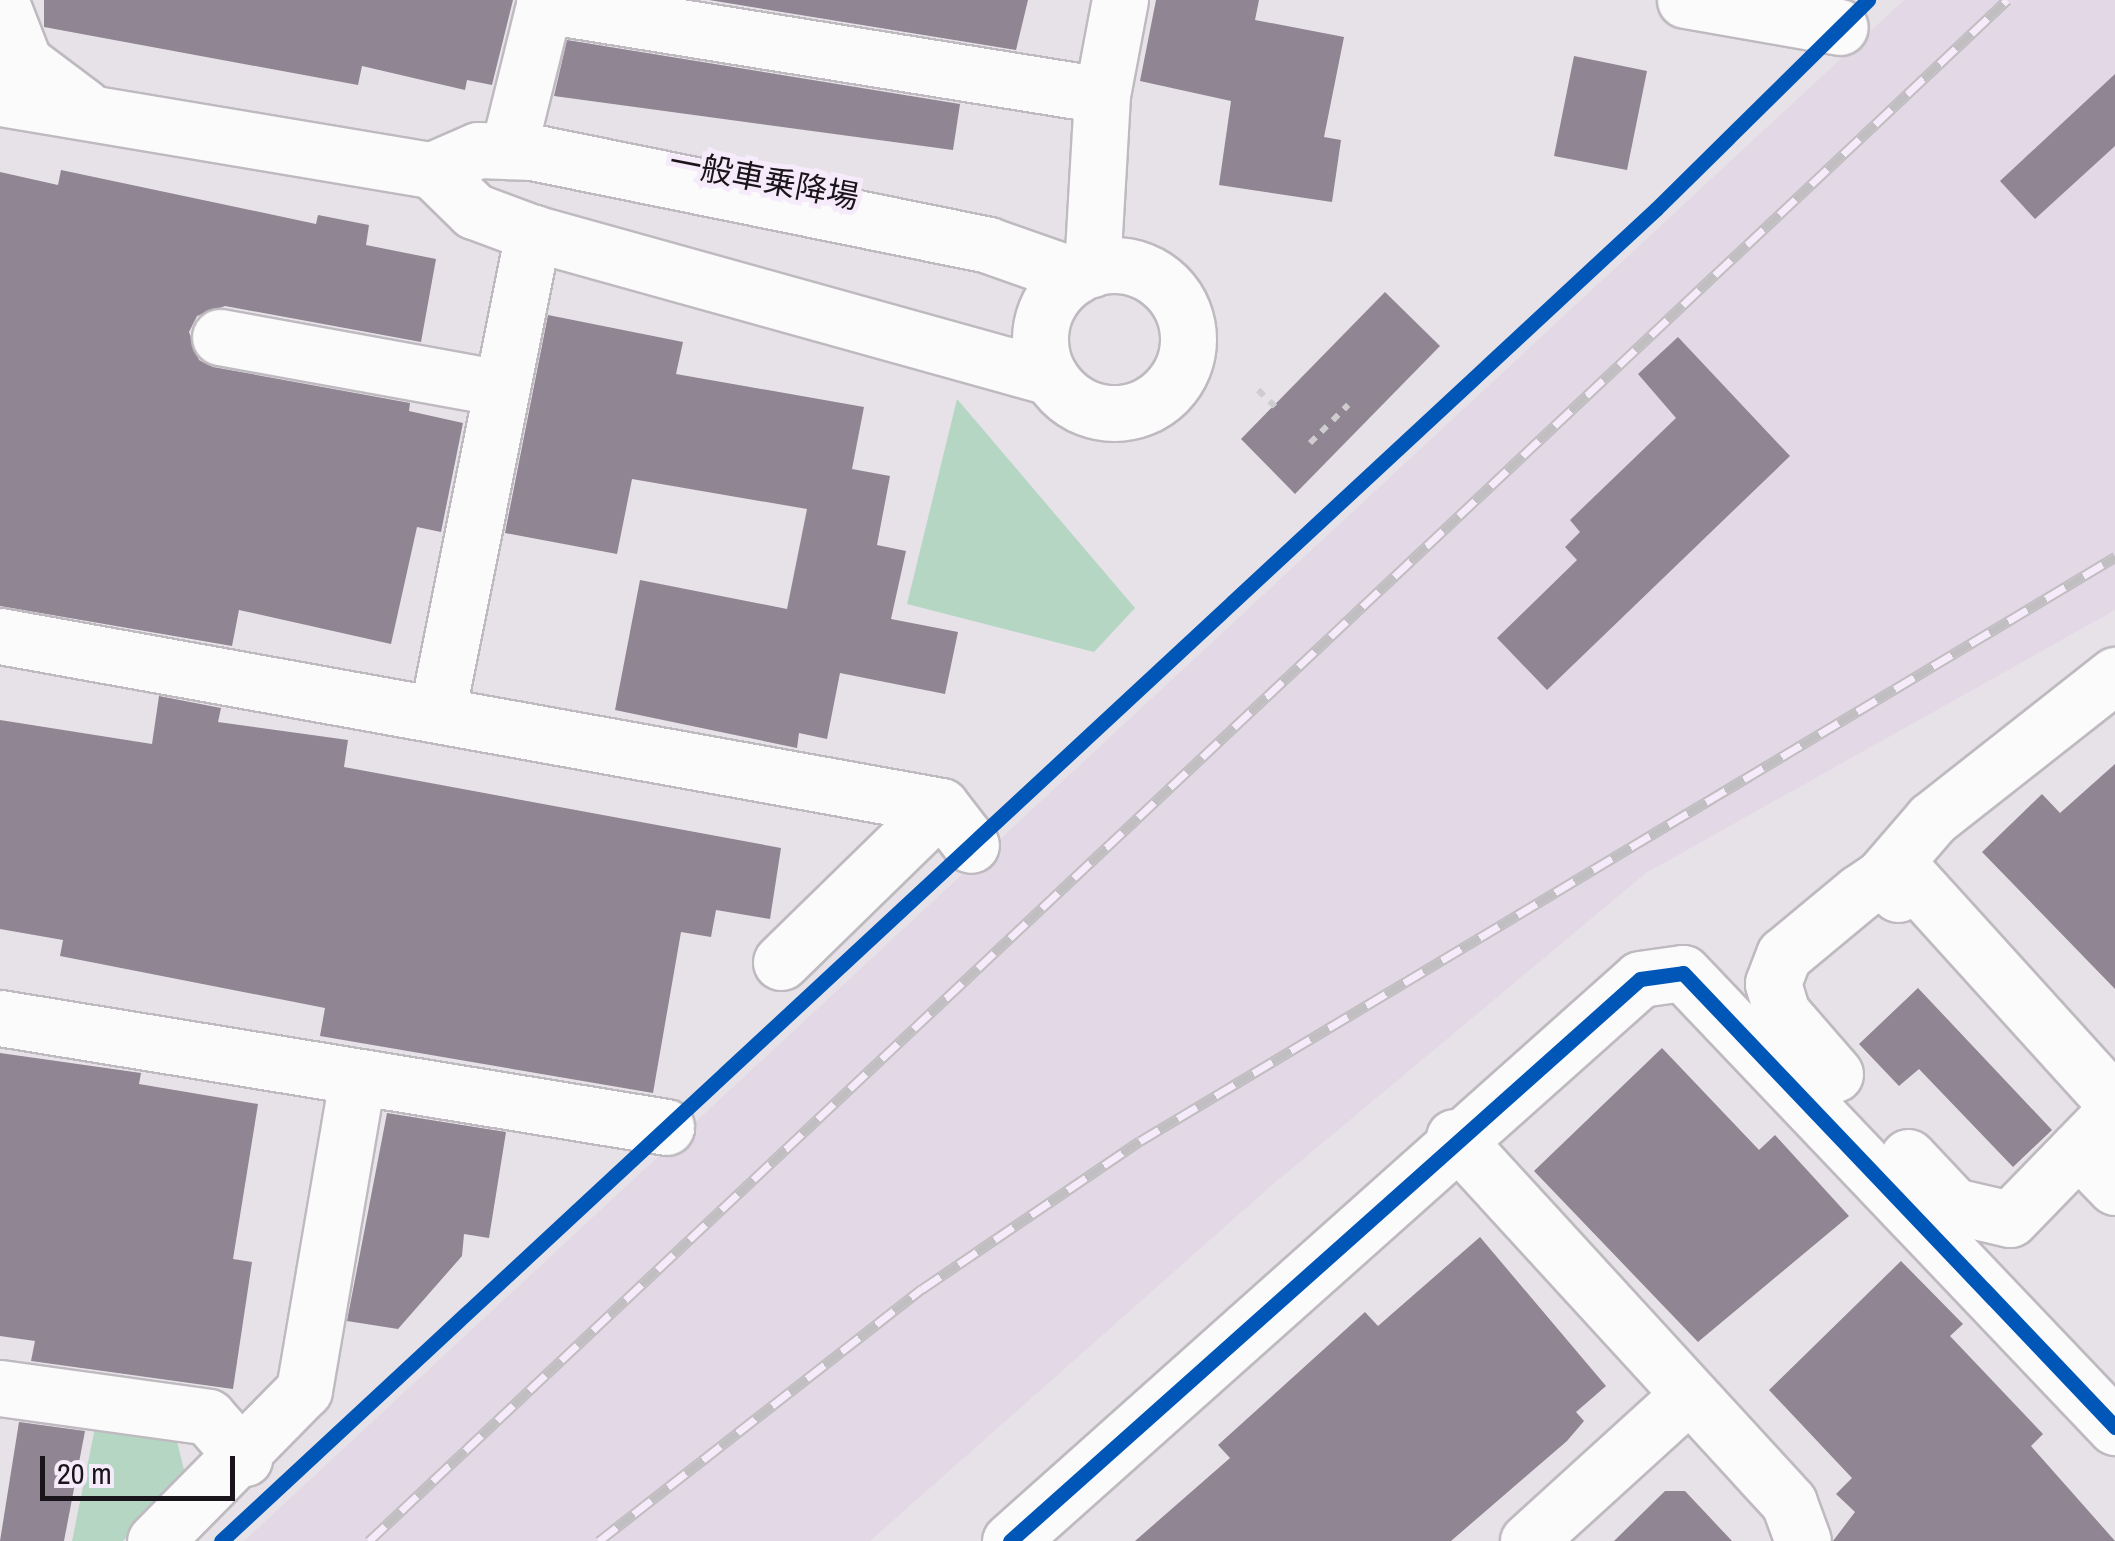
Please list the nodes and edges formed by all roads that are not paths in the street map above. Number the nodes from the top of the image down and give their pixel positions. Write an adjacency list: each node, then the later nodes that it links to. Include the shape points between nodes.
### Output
1 (0, 0): 7 (street, via 42,84)
2 (1120, 0): 5 (street)
3 (1685, 0): 4 (street)
4 (1811, 15)
5 (1102, 94): 8 (street, via 544,5); 11 (street)
6 (0, 98): 7 (street)
7 (100, 115): 9 (street)
8 (520, 151): 9 (street, via 478,150); 11 (street, via 988,244)
9 (432, 170): 10 (street, via 474,211)
10 (534, 233): 13 (street); 14 (street)
11 (1084, 272): 13 (street, via 1043,316); 13 (street, via 1138,269 1175,296 1186,318 1184,364 1162,395 1128,412 1079,405)
12 (220, 337): 14 (street)
13 (1050, 377)
14 (501, 388): 17 (street)
15 (0, 636): 17 (street)
16 (2115, 674): 18 (street)
17 (437, 713): 19 (street, via 956,825)
18 (1894, 863): 20 (street, via 1784,955); 25 (street)
19 (781, 962)
20 (1773, 983): 21 (street); 24 (street, via 1782,1013)
21 (1712, 994): 27 (street, via 1683,974 1640,979); 33 (street)
22 (0, 1018): 23 (street)
23 (357, 1079): 26 (street); 34 (street, via 304,1390)
24 (1873, 1118): 28 (street); 29 (street, via 1930,1135)
25 (2107, 1118): 29 (street)
26 (666, 1127)
27 (1454, 1137): 32 (street); 36 (street)
28 (1954, 1206): 29 (street); 30 (street)
29 (2010, 1219)
30 (2115, 1380)
31 (0, 1388): 34 (street, via 208,1417)
32 (1686, 1397): 37 (street); 38 (street, via 1789,1504)
33 (2115, 1427)
34 (244, 1458): 35 (street)
35 (155, 1541)
36 (1010, 1541)
37 (1528, 1541)
38 (1803, 1541)

